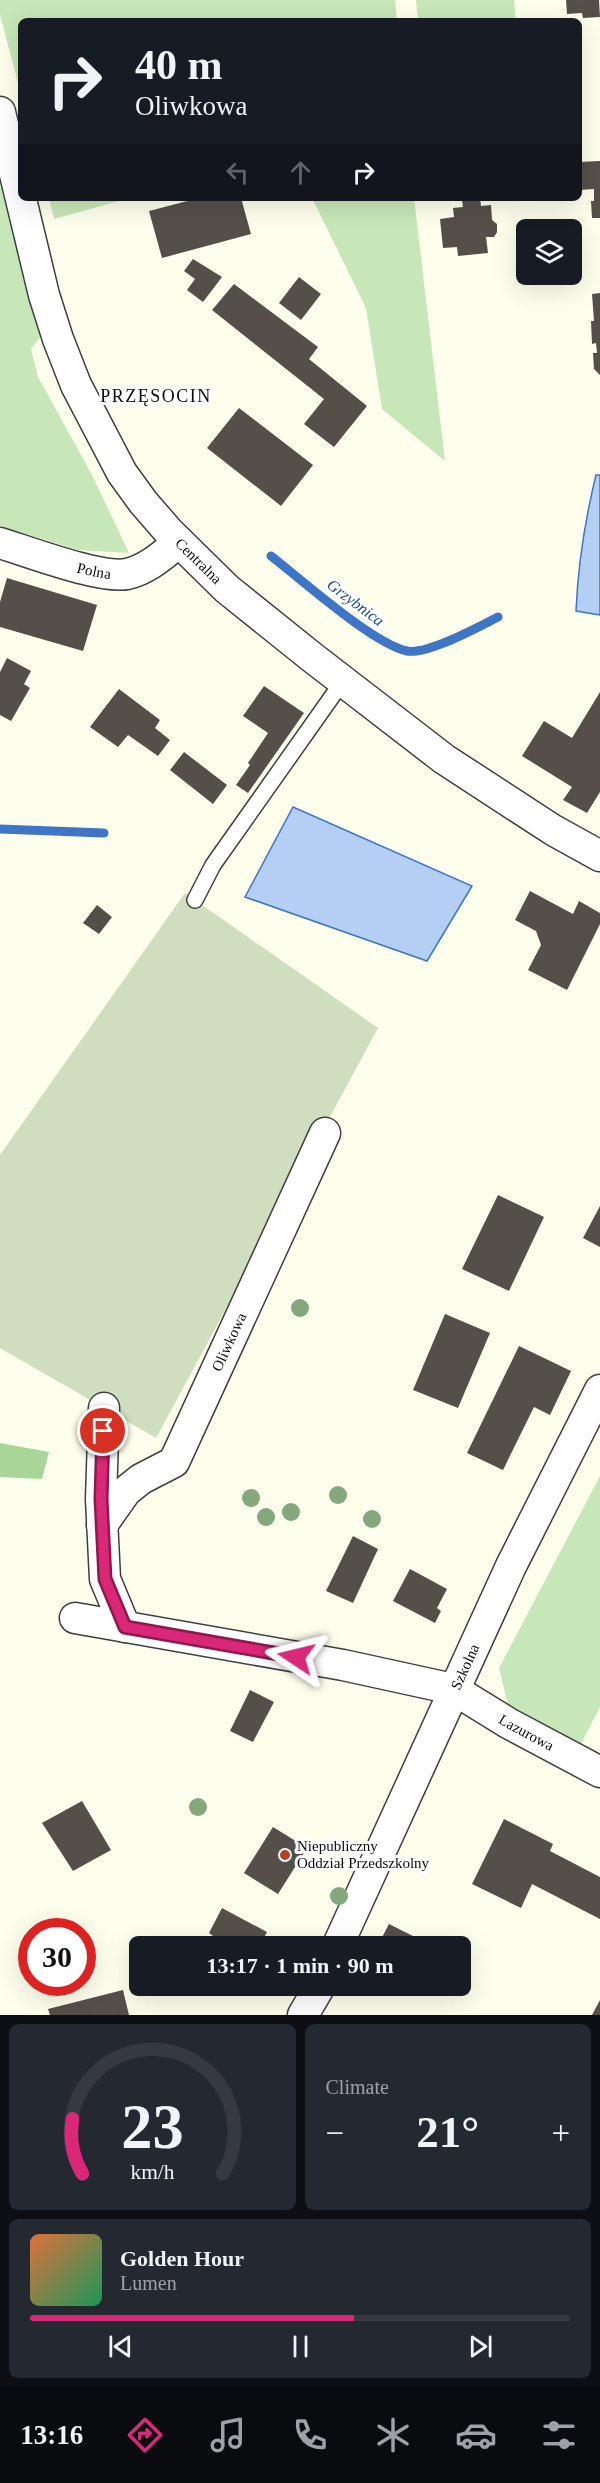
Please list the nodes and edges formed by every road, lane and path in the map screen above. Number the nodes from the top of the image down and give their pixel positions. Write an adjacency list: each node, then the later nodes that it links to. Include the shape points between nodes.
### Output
1 (0, 112): 2 (street, Centralna)
2 (18, 187)
3 (21, 201): 4 (street, Centralna, via 44,295 76,386 122,473)
4 (179, 542): 5 (street, Polna, via 153,563 128,574 106,575); 6 (street, Centralna, via 227,590)
5 (0, 543)
6 (343, 681): 7 (street, Centralna, via 444,759); 8 (lane, via 213,866)
7 (600, 856)
8 (195, 900)
9 (325, 1133): 12 (street, Oliwkowa, via 174,1461 126,1491)
10 (600, 1390): 15 (street, Szkolna)
11 (104, 1408): 12 (street)
12 (102, 1525): 14 (street, via 105,1579)
13 (75, 1618): 14 (street)
14 (125, 1627): 15 (street, via 343,1665)
15 (453, 1689): 16 (street, Lazurowa); 17 (street, Szkolna)
16 (600, 1772)
17 (342, 1936)
18 (314, 1996): 19 (street)
19 (303, 2015)

